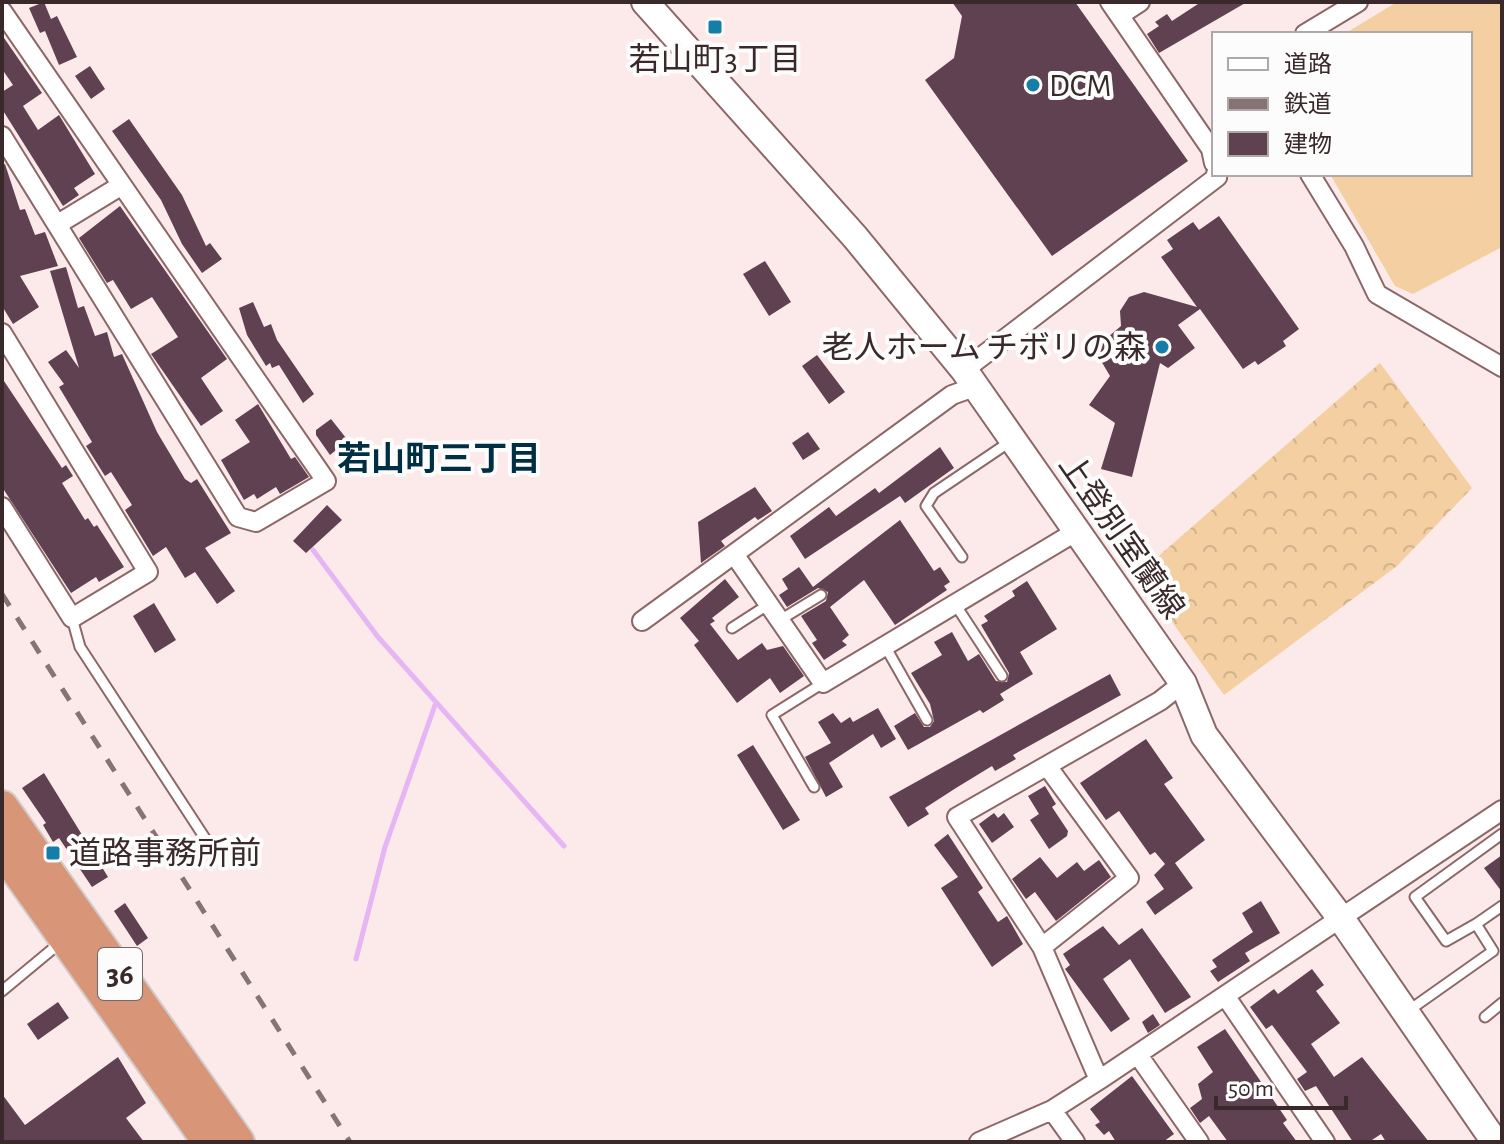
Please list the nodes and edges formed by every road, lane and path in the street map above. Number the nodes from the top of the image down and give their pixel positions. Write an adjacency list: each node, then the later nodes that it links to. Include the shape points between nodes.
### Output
1 (645, 2): 15 (main road, 上登別室蘭線, via 855,237)
2 (1140, 2): 4 (street)
3 (1358, 2): 6 (street)
4 (1115, 8): 8 (street)
5 (2, 11): 11 (street)
6 (1308, 32)
7 (2, 136): 12 (street)
8 (1212, 154)
9 (1214, 176): 15 (street)
10 (1311, 176): 14 (street, via 1377,294)
11 (122, 185): 12 (street); 12 (street, via 326,481 256,522 238,517)
12 (58, 224)
13 (2, 333): 24 (street, via 148,572)
14 (1502, 367)
15 (970, 378): 16 (main road, 上登別室蘭線); 19 (street)
16 (1014, 439): 18 (main road, 上登別室蘭線); 20 (lane, via 934,493 926,506)
17 (2, 507): 24 (street)
18 (1077, 531): 23 (street); 31 (main road, 上登別室蘭線)
19 (734, 554): 22 (street); 26 (street)
20 (962, 557)
21 (821, 595): 25 (lane)
22 (769, 604): 25 (street); 27 (lane)
23 (955, 604): 28 (street); 29 (lane)
24 (72, 618): 39 (lane, via 80,647)
25 (780, 620): 30 (street)
26 (642, 621)
27 (732, 628)
28 (885, 646): 30 (street); 32 (lane)
29 (1002, 676)
30 (823, 683): 34 (lane, via 772,715)
31 (1183, 683): 33 (street); 41 (main road, 上登別室蘭線, via 1204,735)
32 (927, 720)
33 (1047, 766): 44 (street, via 1129,878); 44 (street, via 957,817)
34 (814, 787)
35 (2, 807): 43 (highway, 36)
36 (1502, 810): 41 (street)
37 (1502, 834): 42 (lane, via 1415,897 1446,941)
38 (2, 849): 43 (highway, 36)
39 (216, 855)
40 (1502, 906): 42 (lane)
41 (1342, 920): 46 (street); 48 (main road, 上登別室蘭線)
42 (1476, 924): 48 (lane, via 1493,951)
43 (75, 931): 45 (lane); 53 (highway, 36); 54 (highway, 36)
44 (1042, 947): 51 (street)
45 (2, 991)
46 (1226, 997): 50 (street); 58 (street)
47 (1502, 1003): 49 (lane)
48 (1406, 1012): 59 (main road, 上登別室蘭線)
49 (1485, 1017)
50 (1138, 1055): 51 (street); 57 (street)
51 (1099, 1080): 52 (street)
52 (1052, 1110): 55 (street); 56 (street)
53 (200, 1139)
54 (238, 1142)
55 (979, 1142)
56 (1075, 1142)
57 (1199, 1142)
58 (1325, 1142)
59 (1495, 1142)

